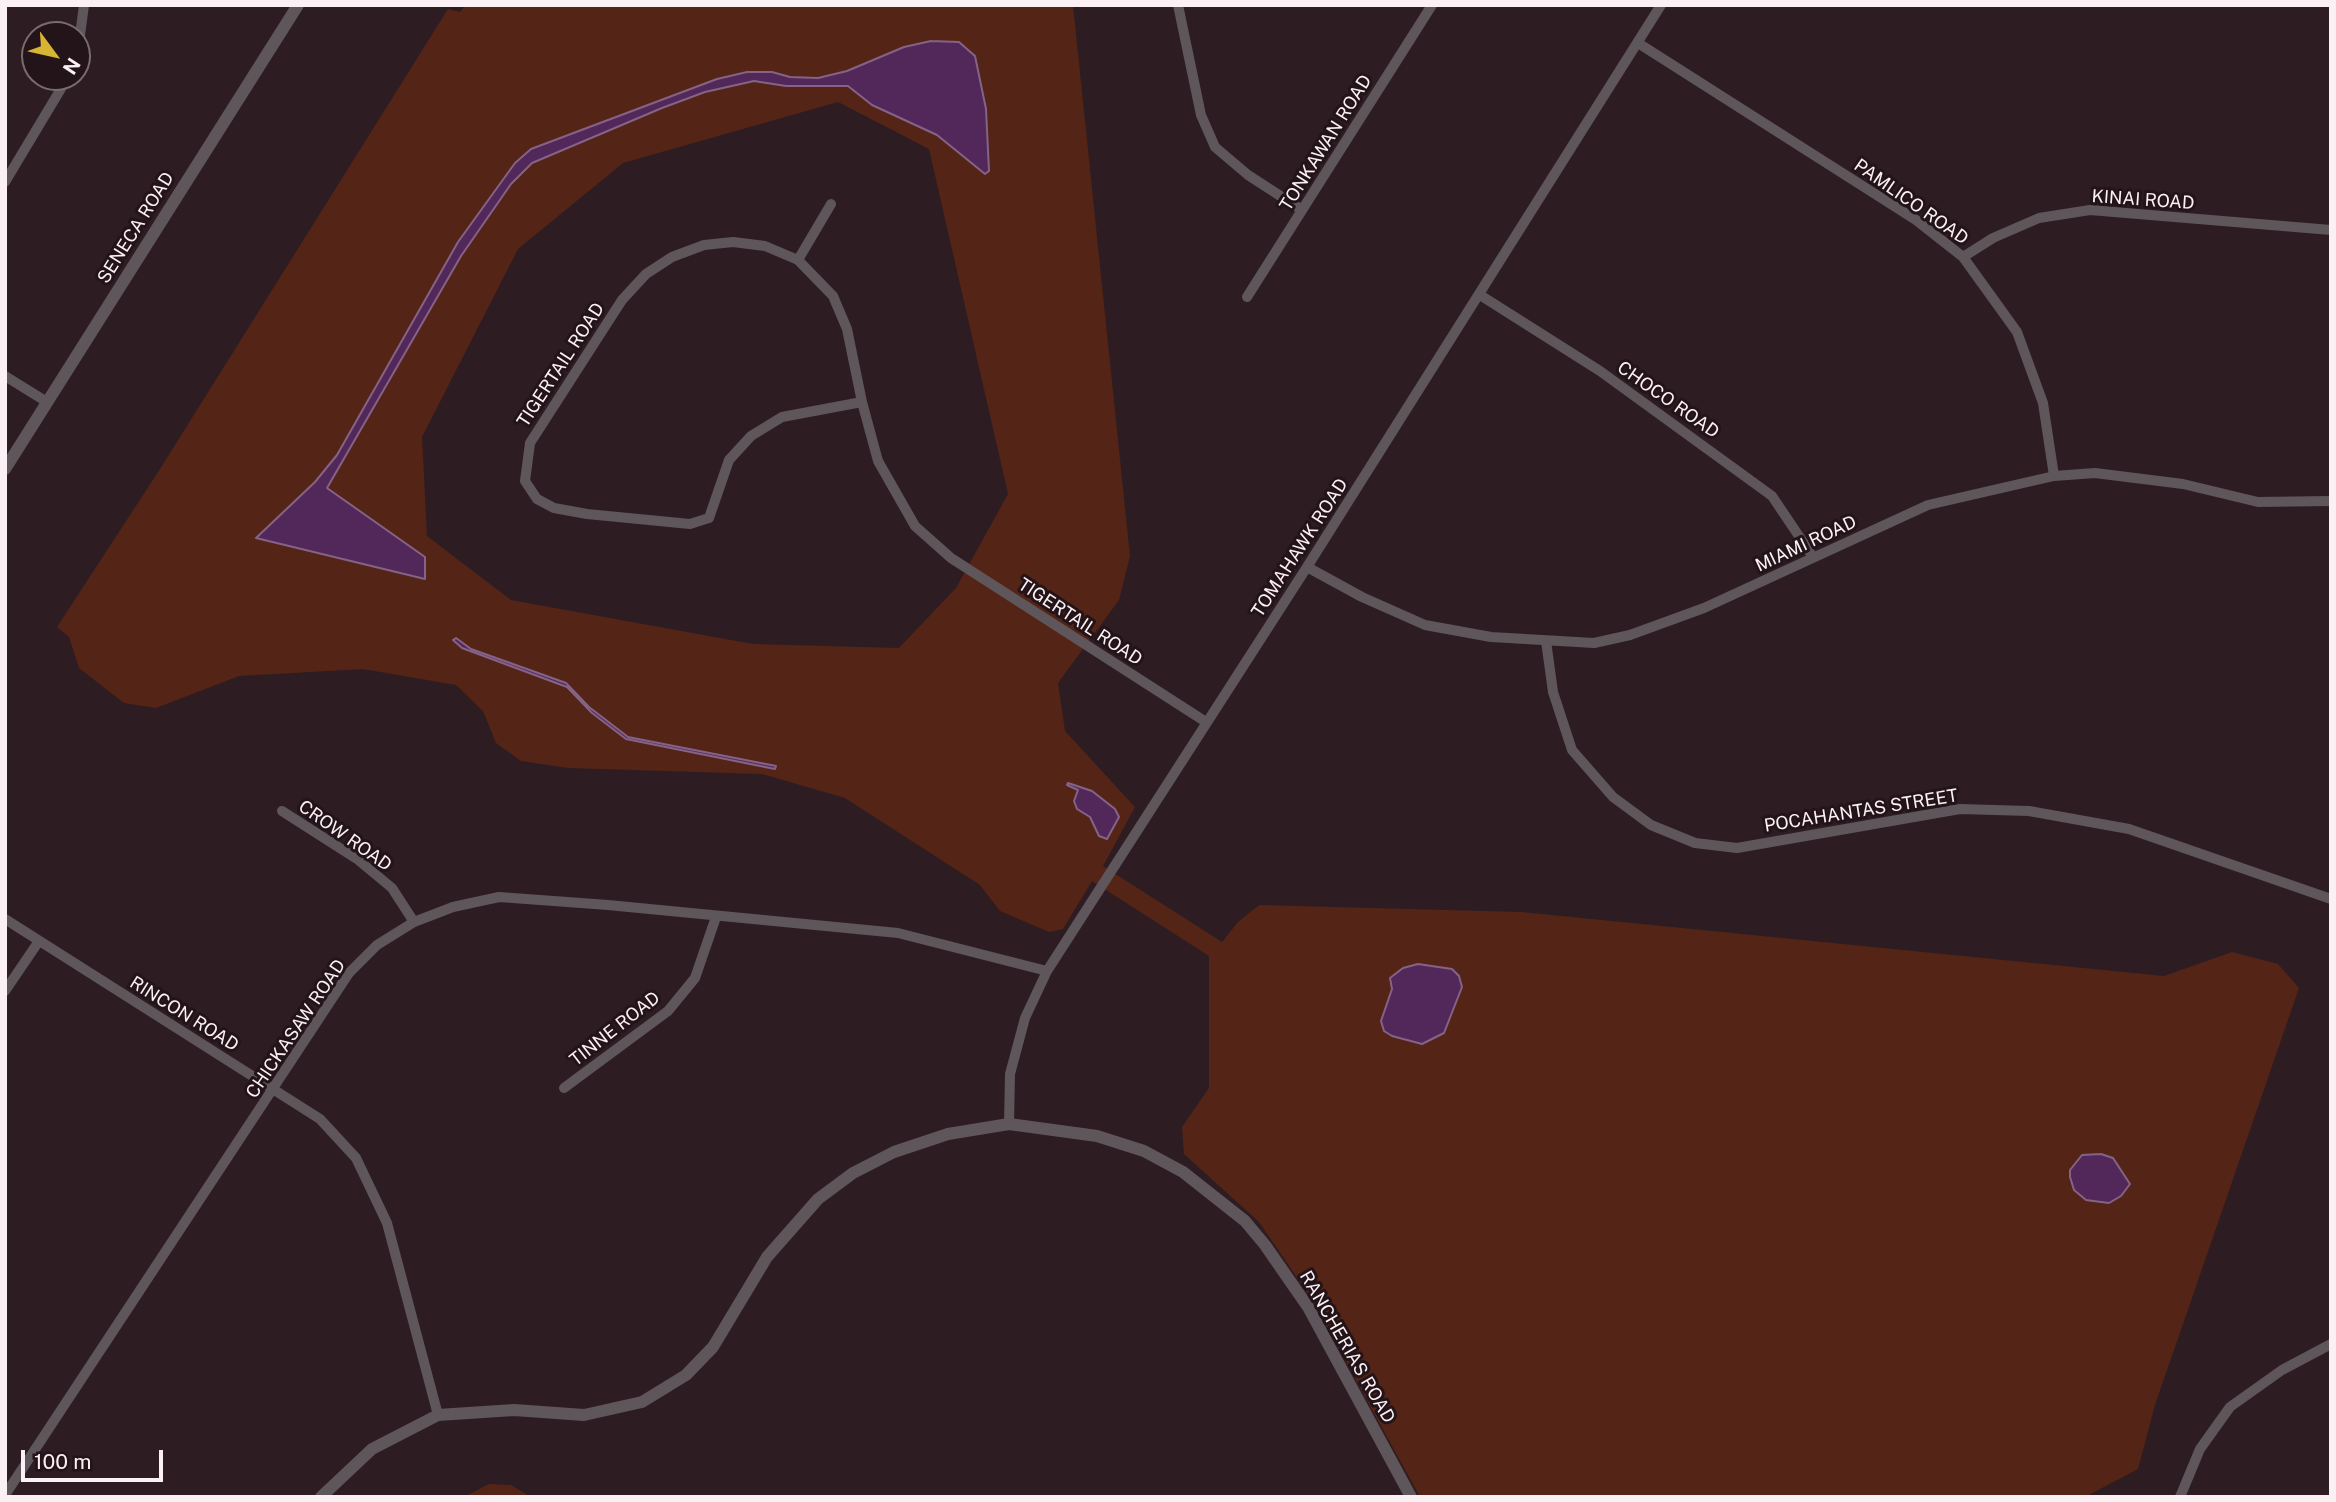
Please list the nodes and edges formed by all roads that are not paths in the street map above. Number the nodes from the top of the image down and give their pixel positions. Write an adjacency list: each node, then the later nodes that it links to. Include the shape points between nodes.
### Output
1 (297, 5): 16 (street, SENECA ROAD)
2 (1178, 5): 9 (street, via 1200,115 1215,147)
3 (1432, 5): 9 (street, TONKAWAN ROAD)
4 (1661, 5): 5 (street, TOMAHAWK ROAD)
5 (1638, 43): 11 (street, PAMLICO ROAD, via 1916,220); 13 (street, TOMAHAWK ROAD)
6 (60, 91): 7 (street)
7 (5, 182)
8 (831, 204): 12 (street)
9 (1302, 210): 14 (street, TONKAWAN ROAD)
10 (2331, 230): 11 (street, KINAI ROAD, via 2090,210 2039,218)
11 (1964, 257): 19 (street, PAMLICO ROAD, via 2017,332 2043,403)
12 (798, 260): 17 (street, TIGERTAIL ROAD, via 834,296 847,329); 17 (street, TIGERTAIL ROAD, via 765,246 733,242 704,245 672,257 646,274 622,300 530,443 526,481 537,499 554,508 690,524 709,519 729,460 751,436 782,417)
13 (1480, 295): 21 (street, CHOCO ROAD, via 1600,371 1772,496); 22 (street, TOMAHAWK ROAD)
14 (1247, 296)
15 (5, 376): 16 (street)
16 (47, 402): 18 (street, SENECA ROAD)
17 (862, 402): 24 (street, TIGERTAIL ROAD, via 878,461 915,526 951,558)
18 (5, 469)
19 (2054, 476): 20 (street, MIAMI ROAD, via 2095,473 2183,484 2258,502); 21 (street, MIAMI ROAD, via 1928,505)
20 (2331, 501)
21 (1813, 557): 23 (street, MIAMI ROAD, via 1704,608 1630,635 1594,643)
22 (1307, 567): 23 (street, MIAMI ROAD, via 1425,625); 24 (street, TOMAHAWK ROAD)
23 (1546, 641): 26 (street, POCAHANTAS STREET, via 1553,692 1572,750 1613,797 1651,825 1695,843 1737,848 1961,809 2029,811 2129,829)
24 (1206, 723): 31 (street, TOMAHAWK ROAD)
25 (282, 811): 29 (street, CROW ROAD, via 357,859 383,881)
26 (2331, 899)
27 (716, 917): 29 (street, CHICKASAW ROAD, via 499,898 453,907); 31 (street, CHICKASAW ROAD, via 898,933); 33 (street, TINNE ROAD, via 695,978 668,1011)
28 (5, 919): 30 (street, RINCON ROAD)
29 (414, 922): 34 (street, CHICKASAW ROAD, via 377,945 349,973)
30 (39, 941): 32 (street); 34 (street, RINCON ROAD)
31 (1047, 971): 35 (street, TOMAHAWK ROAD, via 1025,1018 1010,1074)
32 (5, 991)
33 (564, 1088)
34 (274, 1090): 37 (street, RINCON ROAD, via 320,1118 356,1158 387,1223); 38 (street, CHICKASAW ROAD)
35 (1009, 1124): 37 (street, RANCHERIAS ROAD, via 948,1134 894,1152 853,1173 818,1199 767,1257 713,1347 686,1375 642,1402 584,1415 514,1410); 40 (street, RANCHERIAS ROAD, via 1097,1136 1144,1151 1183,1172 1245,1222 1308,1307)
36 (2331, 1344): 41 (street, via 2282,1370 2231,1406 2200,1449)
37 (438, 1415): 39 (street, RANCHERIAS ROAD, via 372,1449)
38 (5, 1495)
39 (321, 1497)
40 (1411, 1497)
41 (2180, 1497)

